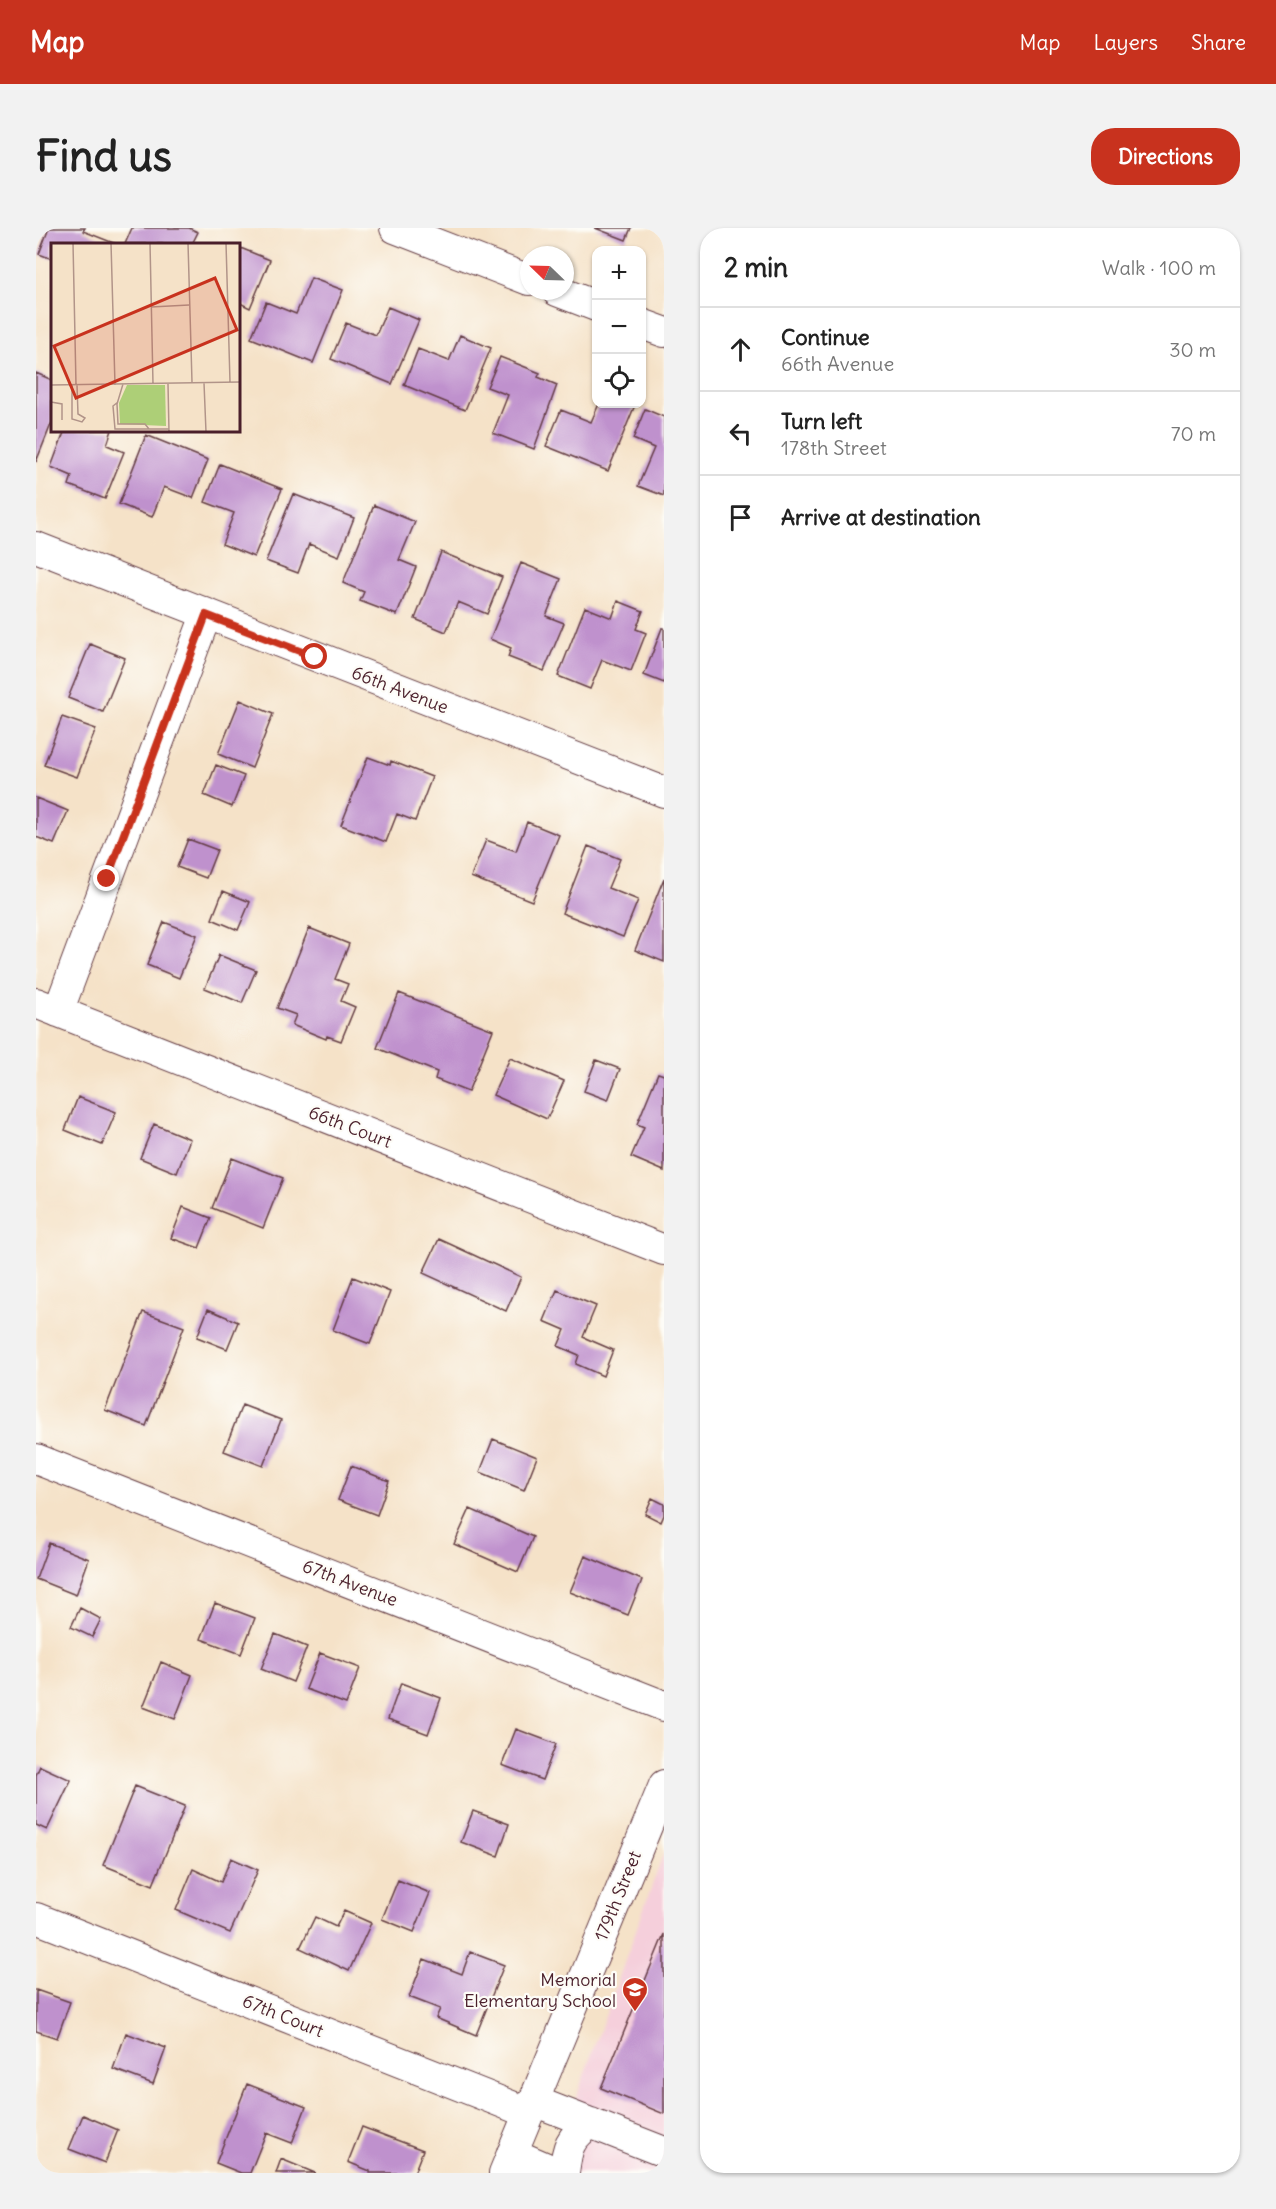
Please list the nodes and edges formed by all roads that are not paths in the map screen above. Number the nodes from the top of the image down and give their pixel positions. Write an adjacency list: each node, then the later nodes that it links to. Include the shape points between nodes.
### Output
1 (395, 228): 2 (street)
2 (520, 277)
3 (574, 297): 4 (street)
4 (592, 304)
5 (646, 326): 6 (street)
6 (664, 333)
7 (36, 547): 8 (street, 66th Avenue)
8 (206, 615): 9 (street, 66th Avenue); 10 (street)
9 (664, 792)
10 (47, 1007): 11 (street, 66th Court)
11 (664, 1250)
12 (36, 1459): 13 (street, 67th Avenue)
13 (664, 1706)
14 (664, 1785): 16 (street, 179th Street)
15 (36, 1918): 16 (street, 67th Court)
16 (532, 2107): 17 (street, 67th Court); 19 (street, 179th Street)
17 (591, 2123): 18 (street, 67th Court); 21 (street, via 570,2144)
18 (664, 2152)
19 (508, 2163): 20 (street)
20 (558, 2173)
21 (564, 2173)

